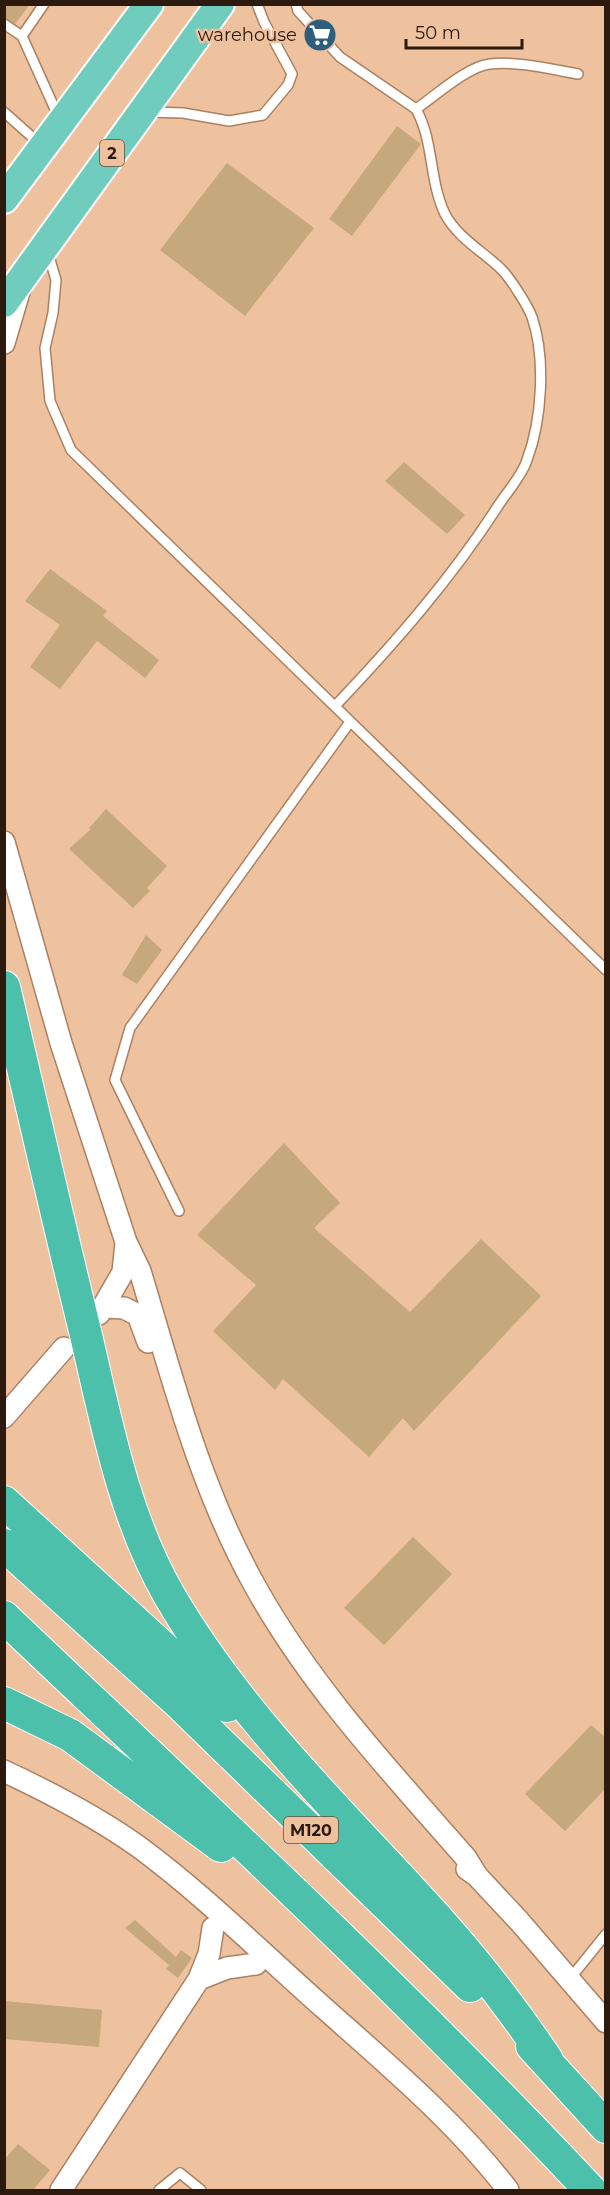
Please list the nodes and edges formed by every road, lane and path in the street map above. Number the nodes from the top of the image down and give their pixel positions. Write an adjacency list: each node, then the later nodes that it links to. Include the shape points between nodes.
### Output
1 (44, 4): 7 (lane)
2 (149, 4): 12 (highway)
3 (220, 4): 11 (highway, 2)
4 (257, 4): 11 (lane, via 292,74 288,85 263,115 229,121 183,113)
5 (296, 4): 9 (lane, via 340,57)
6 (4, 24): 7 (lane)
7 (22, 36): 12 (lane)
8 (578, 74): 9 (lane, via 489,64 466,74)
9 (416, 110): 19 (lane, via 446,214 466,240 502,270 532,316 542,369 535,427 527,462 483,531 393,645)
10 (4, 112): 13 (lane)
11 (142, 112): 15 (highway, 2)
12 (61, 124): 13 (highway)
13 (43, 147): 14 (highway)
14 (5, 198)
15 (45, 245): 16 (highway, 2); 19 (lane, via 56,280 54,313 45,348 50,401 71,450)
16 (23, 276): 17 (highway, 2); 18 (street)
17 (4, 303)
18 (4, 343)
19 (334, 706): 20 (lane)
20 (350, 722): 22 (lane); 24 (lane, via 130,1028 121,1050 115,1080)
21 (4, 842): 25 (street, via 62,1043)
22 (606, 970)
23 (4, 987): 33 (highway, via 111,1440 142,1541 202,1647)
24 (179, 1211)
25 (126, 1242): 35 (street, via 140,1271 211,1492 255,1586 333,1704 466,1858); 35 (street, via 123,1272 102,1310 131,1310 141,1319 200,1500 238,1581 322,1712)
26 (64, 1348): 27 (street)
27 (4, 1417)
28 (4, 1502): 33 (highway)
29 (4, 1545): 43 (highway, M120, via 206,1729)
30 (4, 1617): 36 (highway)
31 (4, 1703): 36 (highway, via 70,1735)
32 (4, 1771): 49 (street, via 44,1789 140,1848 404,2081)
33 (305, 1778): 43 (highway, via 415,1893 489,1979)
34 (4, 1785): 37 (street, via 80,1823 138,1863)
35 (477, 1876): 41 (street)
36 (326, 1923): 50 (highway)
37 (213, 1928): 39 (street); 40 (street, via 209,1954)
38 (606, 1934): 41 (lane)
39 (256, 1964): 40 (street, via 227,1968); 48 (street, via 395,2090)
40 (199, 1979): 45 (street)
41 (569, 1980): 42 (street)
42 (606, 2022)
43 (547, 2060): 44 (highway, M120)
44 (606, 2127)
45 (61, 2190)
46 (159, 2190): 47 (lane, via 180,2173)
47 (201, 2190)
48 (490, 2190)
49 (508, 2190)
50 (590, 2190)

